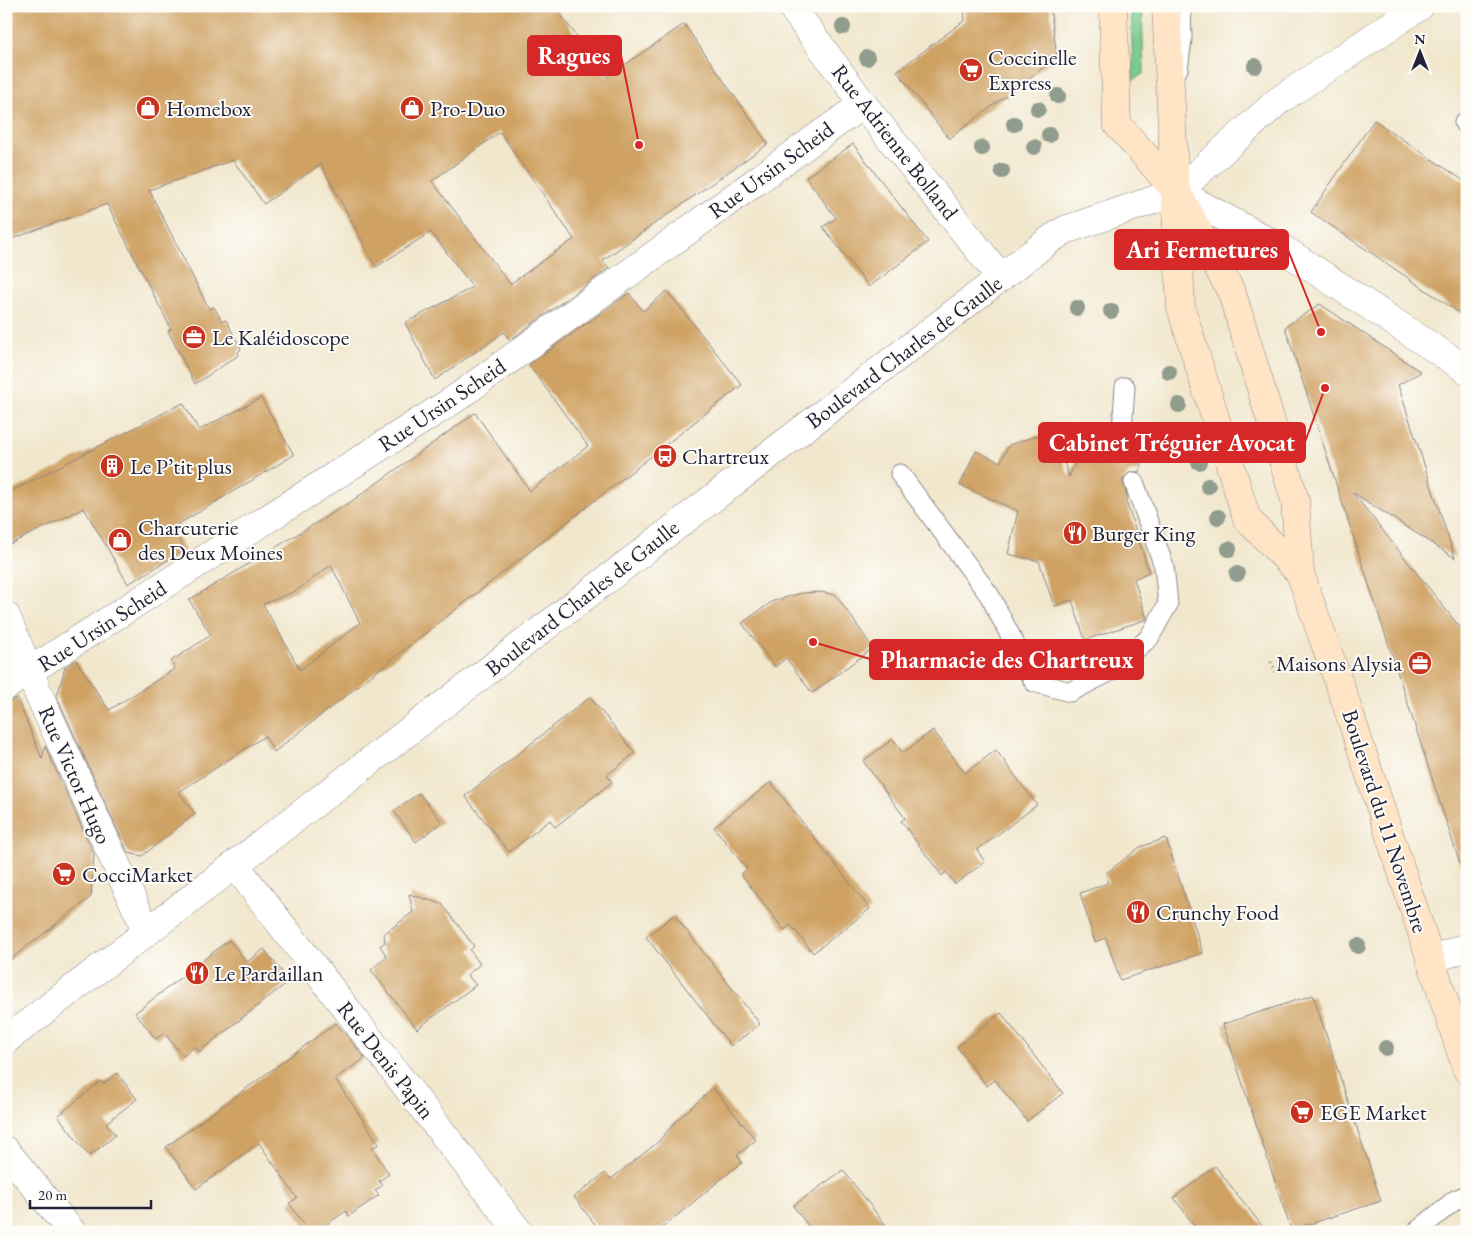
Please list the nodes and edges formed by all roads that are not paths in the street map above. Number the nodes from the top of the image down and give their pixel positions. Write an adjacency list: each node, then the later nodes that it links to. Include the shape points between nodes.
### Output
1 (791, 6): 6 (street, Rue Adrienne Bolland)
2 (1113, 6): 8 (main road, Boulevard du 11 Novembre, via 1117,124)
3 (1166, 6): 7 (main road, Boulevard du 11 Novembre)
4 (1181, 6): 7 (lane, Boulevard du 11 Novembre, via 1182,39)
5 (1420, 6): 8 (street, via 1278,101)
6 (863, 104): 9 (street, Rue Adrienne Bolland); 17 (street, Rue Ursin Scheid, via 455,399)
7 (1172, 114): 8 (main road, Boulevard du 11 Novembre)
8 (1177, 192): 9 (street, Boulevard Charles de Gaulle, via 1065,230); 10 (street, via 1283,249); 15 (main road, Boulevard du 11 Novembre, via 1236,304 1295,500); 15 (main road, Boulevard du 11 Novembre, via 1181,308 1247,519)
9 (1001, 278): 19 (street, Boulevard Charles de Gaulle)
10 (1467, 370)
11 (1125, 387): 12 (lane)
12 (1121, 446)
13 (900, 474): 14 (lane, via 990,596 1034,682 1070,692 1109,672 1149,638 1168,604 1164,566)
14 (1134, 482)
15 (1300, 573): 22 (main road, Boulevard du 11 Novembre)
16 (6, 616): 17 (street, Rue Victor Hugo)
17 (29, 672): 18 (street, Rue Ursin Scheid); 20 (street, Rue Victor Hugo)
18 (6, 686)
19 (235, 865): 20 (street, Boulevard Charles de Gaulle); 28 (street, Rue Denis Papin)
20 (147, 932): 23 (street, Boulevard Charles de Gaulle)
21 (1467, 947): 22 (street)
22 (1430, 960): 24 (main road, Boulevard du 11 Novembre)
23 (6, 1040)
24 (1467, 1070)
25 (6, 1150): 27 (street)
26 (1467, 1195): 29 (lane, via 1455,1200)
27 (72, 1232)
28 (519, 1232)
29 (1416, 1232)

